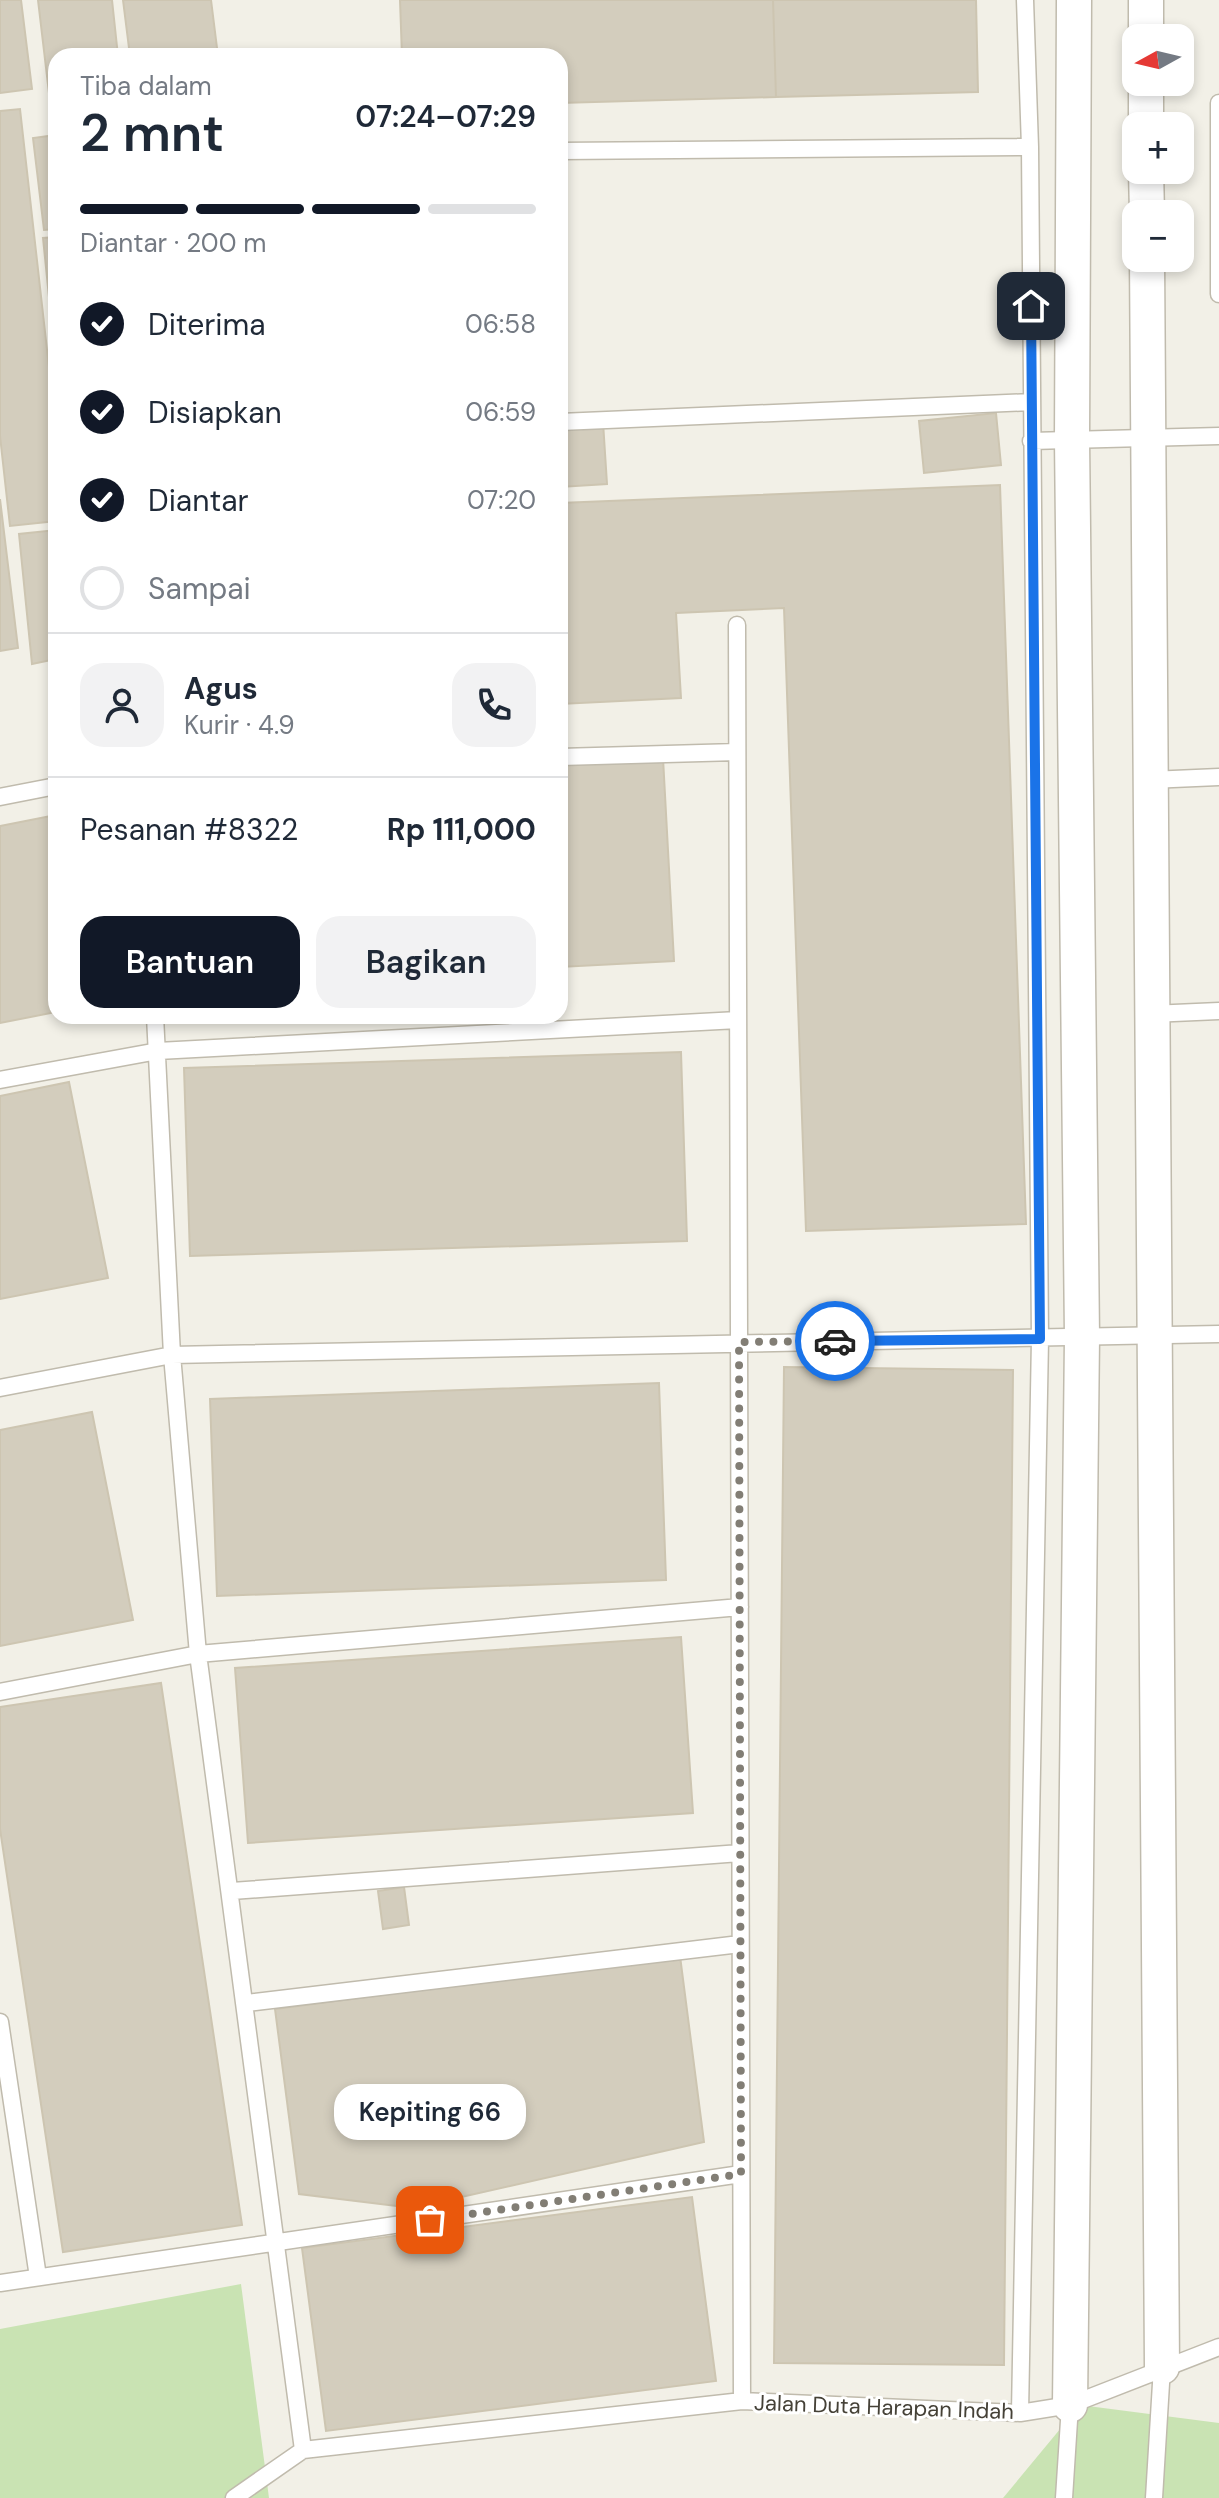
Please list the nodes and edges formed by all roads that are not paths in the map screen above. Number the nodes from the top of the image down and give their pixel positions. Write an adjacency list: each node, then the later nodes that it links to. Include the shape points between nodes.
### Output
1 (1025, 0): 7 (lane)
2 (1074, 0): 15 (street)
3 (1146, 0): 4 (street)
4 (1146, 24)
5 (1219, 103): 6 (lane)
6 (1219, 124): 10 (lane)
7 (1030, 147): 8 (lane); 11 (lane)
8 (568, 151)
9 (1147, 272): 14 (street)
10 (1219, 294)
11 (1031, 402): 12 (lane); 16 (lane)
12 (568, 422)
13 (1219, 436): 14 (lane)
14 (1147, 438): 15 (lane); 21 (street)
15 (1072, 439): 16 (lane); 32 (street)
16 (1031, 441): 33 (lane)
17 (737, 625): 18 (lane)
18 (737, 752): 19 (lane); 26 (lane)
19 (568, 757)
20 (1219, 777): 21 (lane)
21 (1150, 780): 25 (street)
22 (48, 788): 23 (lane)
23 (0, 797)
24 (1219, 1011): 25 (lane)
25 (1151, 1014): 31 (street)
26 (738, 1020): 28 (lane); 34 (lane)
27 (156, 1024): 28 (lane)
28 (158, 1051): 29 (lane); 35 (lane)
29 (0, 1080)
30 (1219, 1334): 31 (lane)
31 (1153, 1336): 32 (lane); 50 (street)
32 (1082, 1337): 33 (lane); 52 (street)
33 (1040, 1339): 34 (lane); 53 (lane)
34 (739, 1342): 35 (lane); 37 (lane)
35 (172, 1355): 36 (lane); 38 (lane)
36 (0, 1388)
37 (740, 1607): 38 (lane); 40 (lane)
38 (198, 1654): 39 (lane); 41 (lane)
39 (0, 1692)
40 (740, 1853): 41 (lane); 42 (lane)
41 (232, 1891): 43 (lane)
42 (740, 1944): 43 (lane); 45 (lane)
43 (247, 2003): 46 (lane)
44 (0, 2022): 47 (lane)
45 (741, 2174): 46 (lane); 51 (lane)
46 (275, 2242): 47 (lane); 54 (lane)
47 (38, 2277): 48 (lane)
48 (0, 2283)
49 (1219, 2347): 50 (lane, Jalan Duta Harapan Indah)
50 (1162, 2367): 52 (lane, Jalan Duta Harapan Indah); 57 (lane)
51 (742, 2401): 53 (lane, Jalan Duta Harapan Indah); 54 (lane, Jalan Duta Harapan Indah)
52 (1070, 2405): 53 (lane, Jalan Duta Harapan Indah); 56 (lane)
53 (1020, 2413)
54 (303, 2450): 55 (lane)
55 (234, 2498)
56 (1064, 2498)
57 (1154, 2498)

